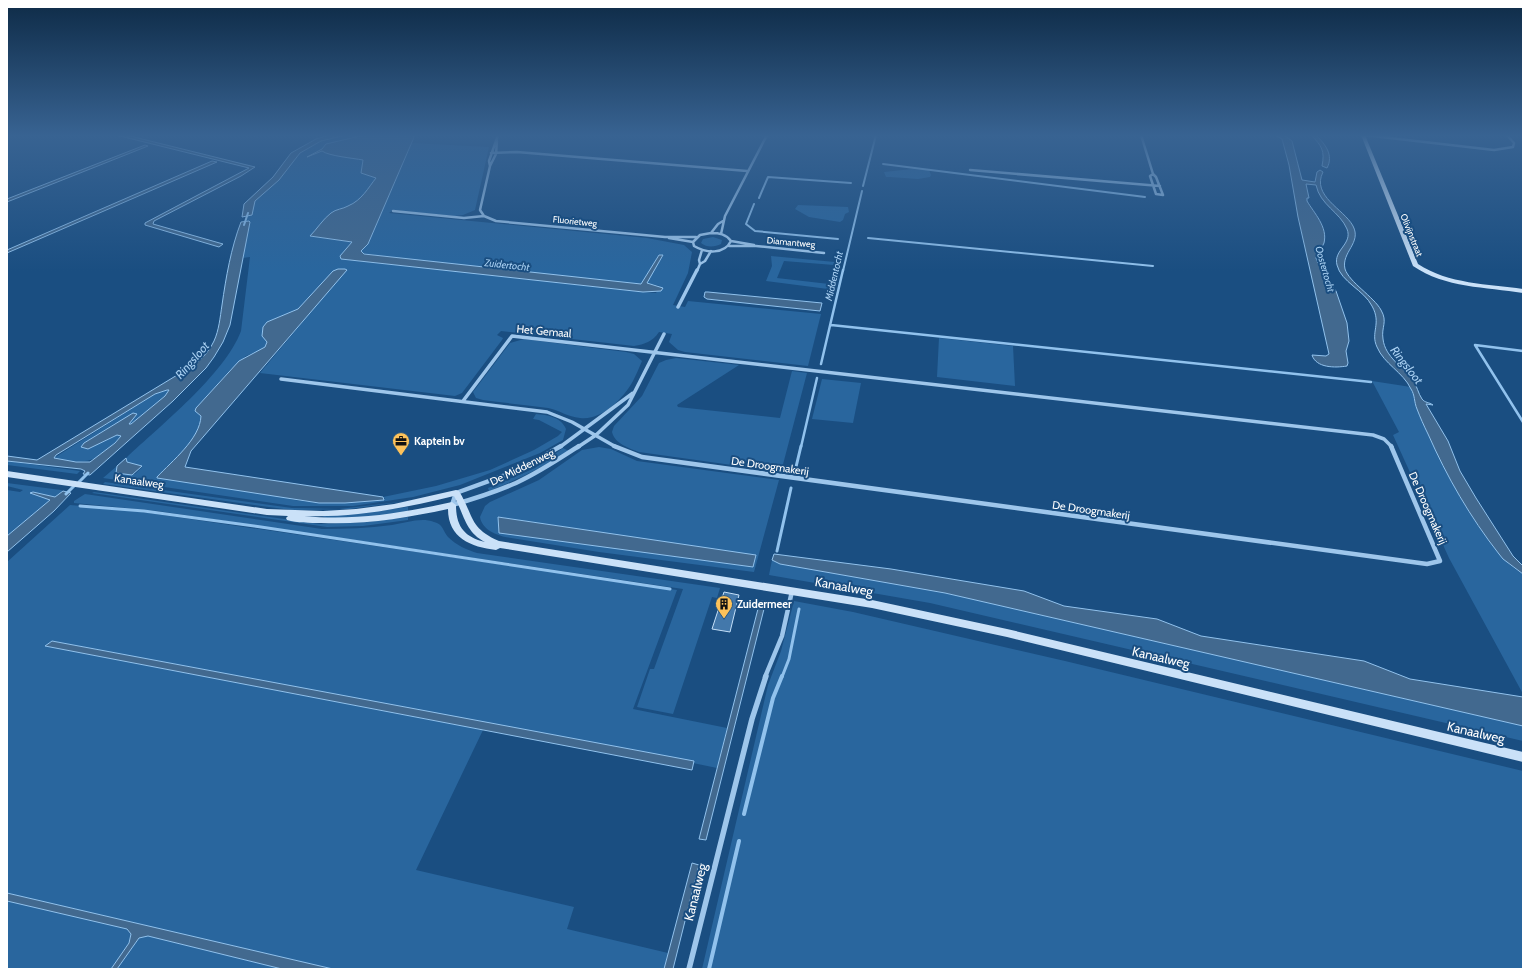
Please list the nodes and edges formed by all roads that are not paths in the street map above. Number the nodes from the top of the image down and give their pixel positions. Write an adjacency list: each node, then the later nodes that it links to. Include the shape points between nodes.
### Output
1 (487, 181): 10 (street, via 480,210)
2 (743, 181): 11 (street)
3 (1091, 181): 7 (street)
4 (1151, 181): 7 (street)
5 (1158, 181): 8 (street)
6 (1380, 181): 24 (street, Olivijnstraat, via 1413,262 1419,268 1440,278)
7 (1153, 186): 8 (street); 8 (street, via 1156,194 1163,195)
8 (1160, 186)
9 (393, 212): 10 (street, Fluorietweg, via 464,218)
10 (484, 216): 14 (street, Fluorietweg, via 496,220)
11 (723, 220): 12 (street); 13 (street)
12 (711, 233): 13 (street); 15 (street, Fluorietweg)
13 (721, 234): 16 (street)
14 (665, 237): 15 (street, Fluorietweg); 17 (street, Fluorietweg)
15 (696, 237): 17 (street)
16 (731, 241): 18 (street); 19 (street, Diamantweg)
17 (693, 242): 20 (street, via 694,246)
18 (729, 246): 19 (street, Diamantweg); 21 (street, Diamantweg)
19 (756, 246): 22 (street, Diamantweg)
20 (702, 250): 21 (street); 23 (street)
21 (711, 251): 23 (street)
22 (824, 253)
23 (700, 264): 25 (street)
24 (1523, 291)
25 (678, 307)
26 (664, 334): 27 (street, De Middenweg)
27 (655, 352): 29 (street, De Middenweg); 30 (street, Het Gemaal, via 512,336); 32 (street, De Droogmakerij, via 1373,435 1390,444 1440,561 1427,564 642,457 623,451)
28 (281, 379): 30 (street)
29 (633, 393): 31 (street, De Middenweg); 32 (street, De Middenweg, via 628,405)
30 (463, 401): 31 (street, via 547,412)
31 (586, 429): 32 (street); 34 (street, De Middenweg, via 527,466)
32 (596, 434): 35 (street, De Middenweg, via 538,472)
33 (7, 474): 37 (street, Kanaalweg)
34 (456, 493): 35 (street, Kanaalweg); 36 (street, Kanaalweg); 37 (street, Kanaalweg, via 357,512)
35 (462, 502): 36 (street, De Middenweg); 38 (street, Kanaalweg, via 468,521 475,532 485,539)
36 (452, 505): 37 (street, Kanaalweg, via 398,517 343,521 281,517); 38 (street, Kanaalweg, via 451,513 455,527 468,539 490,547)
37 (267, 512)
38 (511, 548): 39 (street, Kanaalweg)
39 (792, 590): 40 (street, Kanaalweg, via 1007,633); 41 (street, Kanaalweg, via 782,636 761,687 752,719)
40 (1523, 757)
41 (689, 969)

